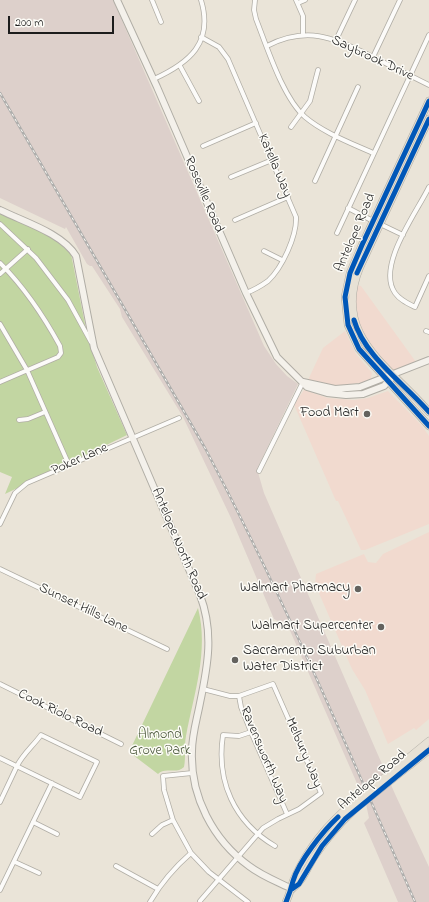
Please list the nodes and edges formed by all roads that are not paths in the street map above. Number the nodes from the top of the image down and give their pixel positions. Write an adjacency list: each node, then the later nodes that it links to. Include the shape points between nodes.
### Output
1 (117, 0): 19 (main road, Roseville Road)
2 (152, 0): 9 (street)
3 (201, 0): 12 (street, via 204,19)
4 (255, 0): 14 (street, via 256,19)
5 (305, 0): 8 (street)
6 (355, 0): 13 (street)
7 (400, 0): 15 (street)
8 (297, 1): 11 (street, via 304,20)
9 (161, 22)
10 (429, 35): 18 (street)
11 (303, 36): 13 (street, Saybrook Drive); 14 (street, Saybrook Drive, via 288,38)
12 (201, 37): 16 (street, via 192,54); 26 (street, Katella Way, via 214,43 225,54)
13 (336, 40): 15 (street, Saybrook Drive)
14 (267, 46): 24 (street, via 288,94)
15 (373, 57): 18 (street, Saybrook Drive)
16 (180, 66): 19 (street); 22 (street)
17 (318, 70): 24 (street, via 310,101)
18 (410, 76): 20 (street, Saybrook Drive); 30 (street)
19 (154, 79): 52 (main road, Roseville Road)
20 (429, 85)
21 (358, 87): 28 (street)
22 (199, 101)
23 (429, 102): 41 (main road, Antelope Road, via 383,199)
24 (302, 113): 27 (street); 28 (street, via 313,123)
25 (429, 119): 41 (main road, Antelope Road)
26 (256, 123): 29 (street); 31 (street, Katella Way)
27 (291, 127)
28 (337, 136): 30 (street); 33 (street)
29 (203, 146)
30 (373, 153): 38 (street)
31 (272, 160): 32 (street); 35 (street, Katella Way)
32 (231, 178)
33 (314, 181)
34 (429, 187): 36 (street)
35 (288, 197): 40 (street); 47 (street, Katella Way, via 296,227)
36 (424, 198): 37 (street); 44 (street)
37 (429, 200)
38 (348, 208): 41 (street); 43 (street)
39 (0, 210): 54 (main road, Antelope North Road, via 60,239 74,252 80,270)
40 (235, 220)
41 (376, 222): 44 (street); 57 (main road, Antelope Road, via 370,245 354,283 354,317 365,344); 58 (main road, Antelope Road, via 350,273 345,305 348,325 356,343)
42 (0, 224): 45 (street)
43 (337, 233)
44 (402, 235): 51 (street, via 390,270 390,281 394,291 399,298 415,307)
45 (28, 249): 49 (street); 54 (street, via 68,300)
46 (264, 251): 47 (street)
47 (282, 260): 52 (street, Katella Way, via 268,280)
48 (0, 263): 49 (street)
49 (6, 269): 50 (street); 56 (street, via 42,314 60,346 61,352 58,357)
50 (0, 274)
51 (429, 276)
52 (246, 293): 60 (main road, Roseville Road, via 272,350 286,368)
53 (0, 324): 56 (street)
54 (93, 345): 66 (main road, Antelope North Road)
55 (429, 360): 57 (main road, Roseville Road)
56 (27, 370): 59 (street); 61 (street)
57 (394, 375): 58 (main road, Roseville Road); 62 (main road, Antelope Road)
58 (386, 380): 60 (main road, Roseville Road, via 366,386 340,389); 65 (main road, Antelope Road)
59 (0, 382)
60 (303, 382): 68 (street)
61 (45, 412): 64 (street); 67 (street)
62 (429, 412)
63 (179, 418): 66 (street, Poker Lane)
64 (19, 420)
65 (429, 426)
66 (133, 438): 67 (street, Poker Lane); 73 (main road, Antelope North Road, via 206,612 210,647)
67 (69, 465): 69 (street, Poker Lane, via 20,488 12,498)
68 (259, 471)
69 (0, 524)
70 (0, 569): 71 (street, Sunset Hills Lane)
71 (167, 649)
72 (0, 684): 77 (street, Cook Riolo Road)
73 (203, 689): 74 (street, Melbury Way); 82 (main road, Antelope North Road, via 193,739)
74 (239, 696): 75 (street, Ravensworth Way); 85 (street, Melbury Way, via 273,684 321,793 299,810)
75 (251, 732): 85 (street, Ravensworth Way); 90 (street, via 239,736 223,734 221,765 231,800)
76 (429, 741): 80 (main road, Antelope Road)
77 (121, 744)
78 (429, 750): 80 (main road, Antelope Road)
79 (0, 758): 81 (street)
80 (408, 762): 99 (main road, Antelope Road, bridge, via 328,827 308,853 293,881)
81 (17, 766): 83 (street); 83 (street, via 41,735 97,762 80,797); 84 (street)
82 (192, 773): 86 (street, via 163,776 164,790); 93 (main road, Antelope North Road, via 199,801 209,821 223,842)
83 (52, 783): 87 (street)
84 (0, 802)
85 (287, 814): 90 (street, Melbury Way)
86 (173, 820): 89 (street); 92 (street)
87 (33, 822): 88 (street); 94 (street)
88 (58, 834)
89 (152, 834)
90 (257, 834): 91 (street); 93 (street, Melbury Way)
91 (275, 846)
92 (190, 853): 97 (street); 98 (street)
93 (238, 856): 97 (street, Melbury Way); 99 (main road, Antelope North Road, via 257,872)
94 (15, 862): 96 (street); 100 (street)
95 (116, 866): 98 (street)
96 (39, 873)
97 (218, 880): 101 (street, Melbury Way); 103 (street)
98 (158, 889): 102 (street)
99 (292, 889): 104 (main road, Antelope Road)
100 (0, 890)
101 (200, 901)
102 (150, 902)
103 (248, 902)
104 (286, 902)

